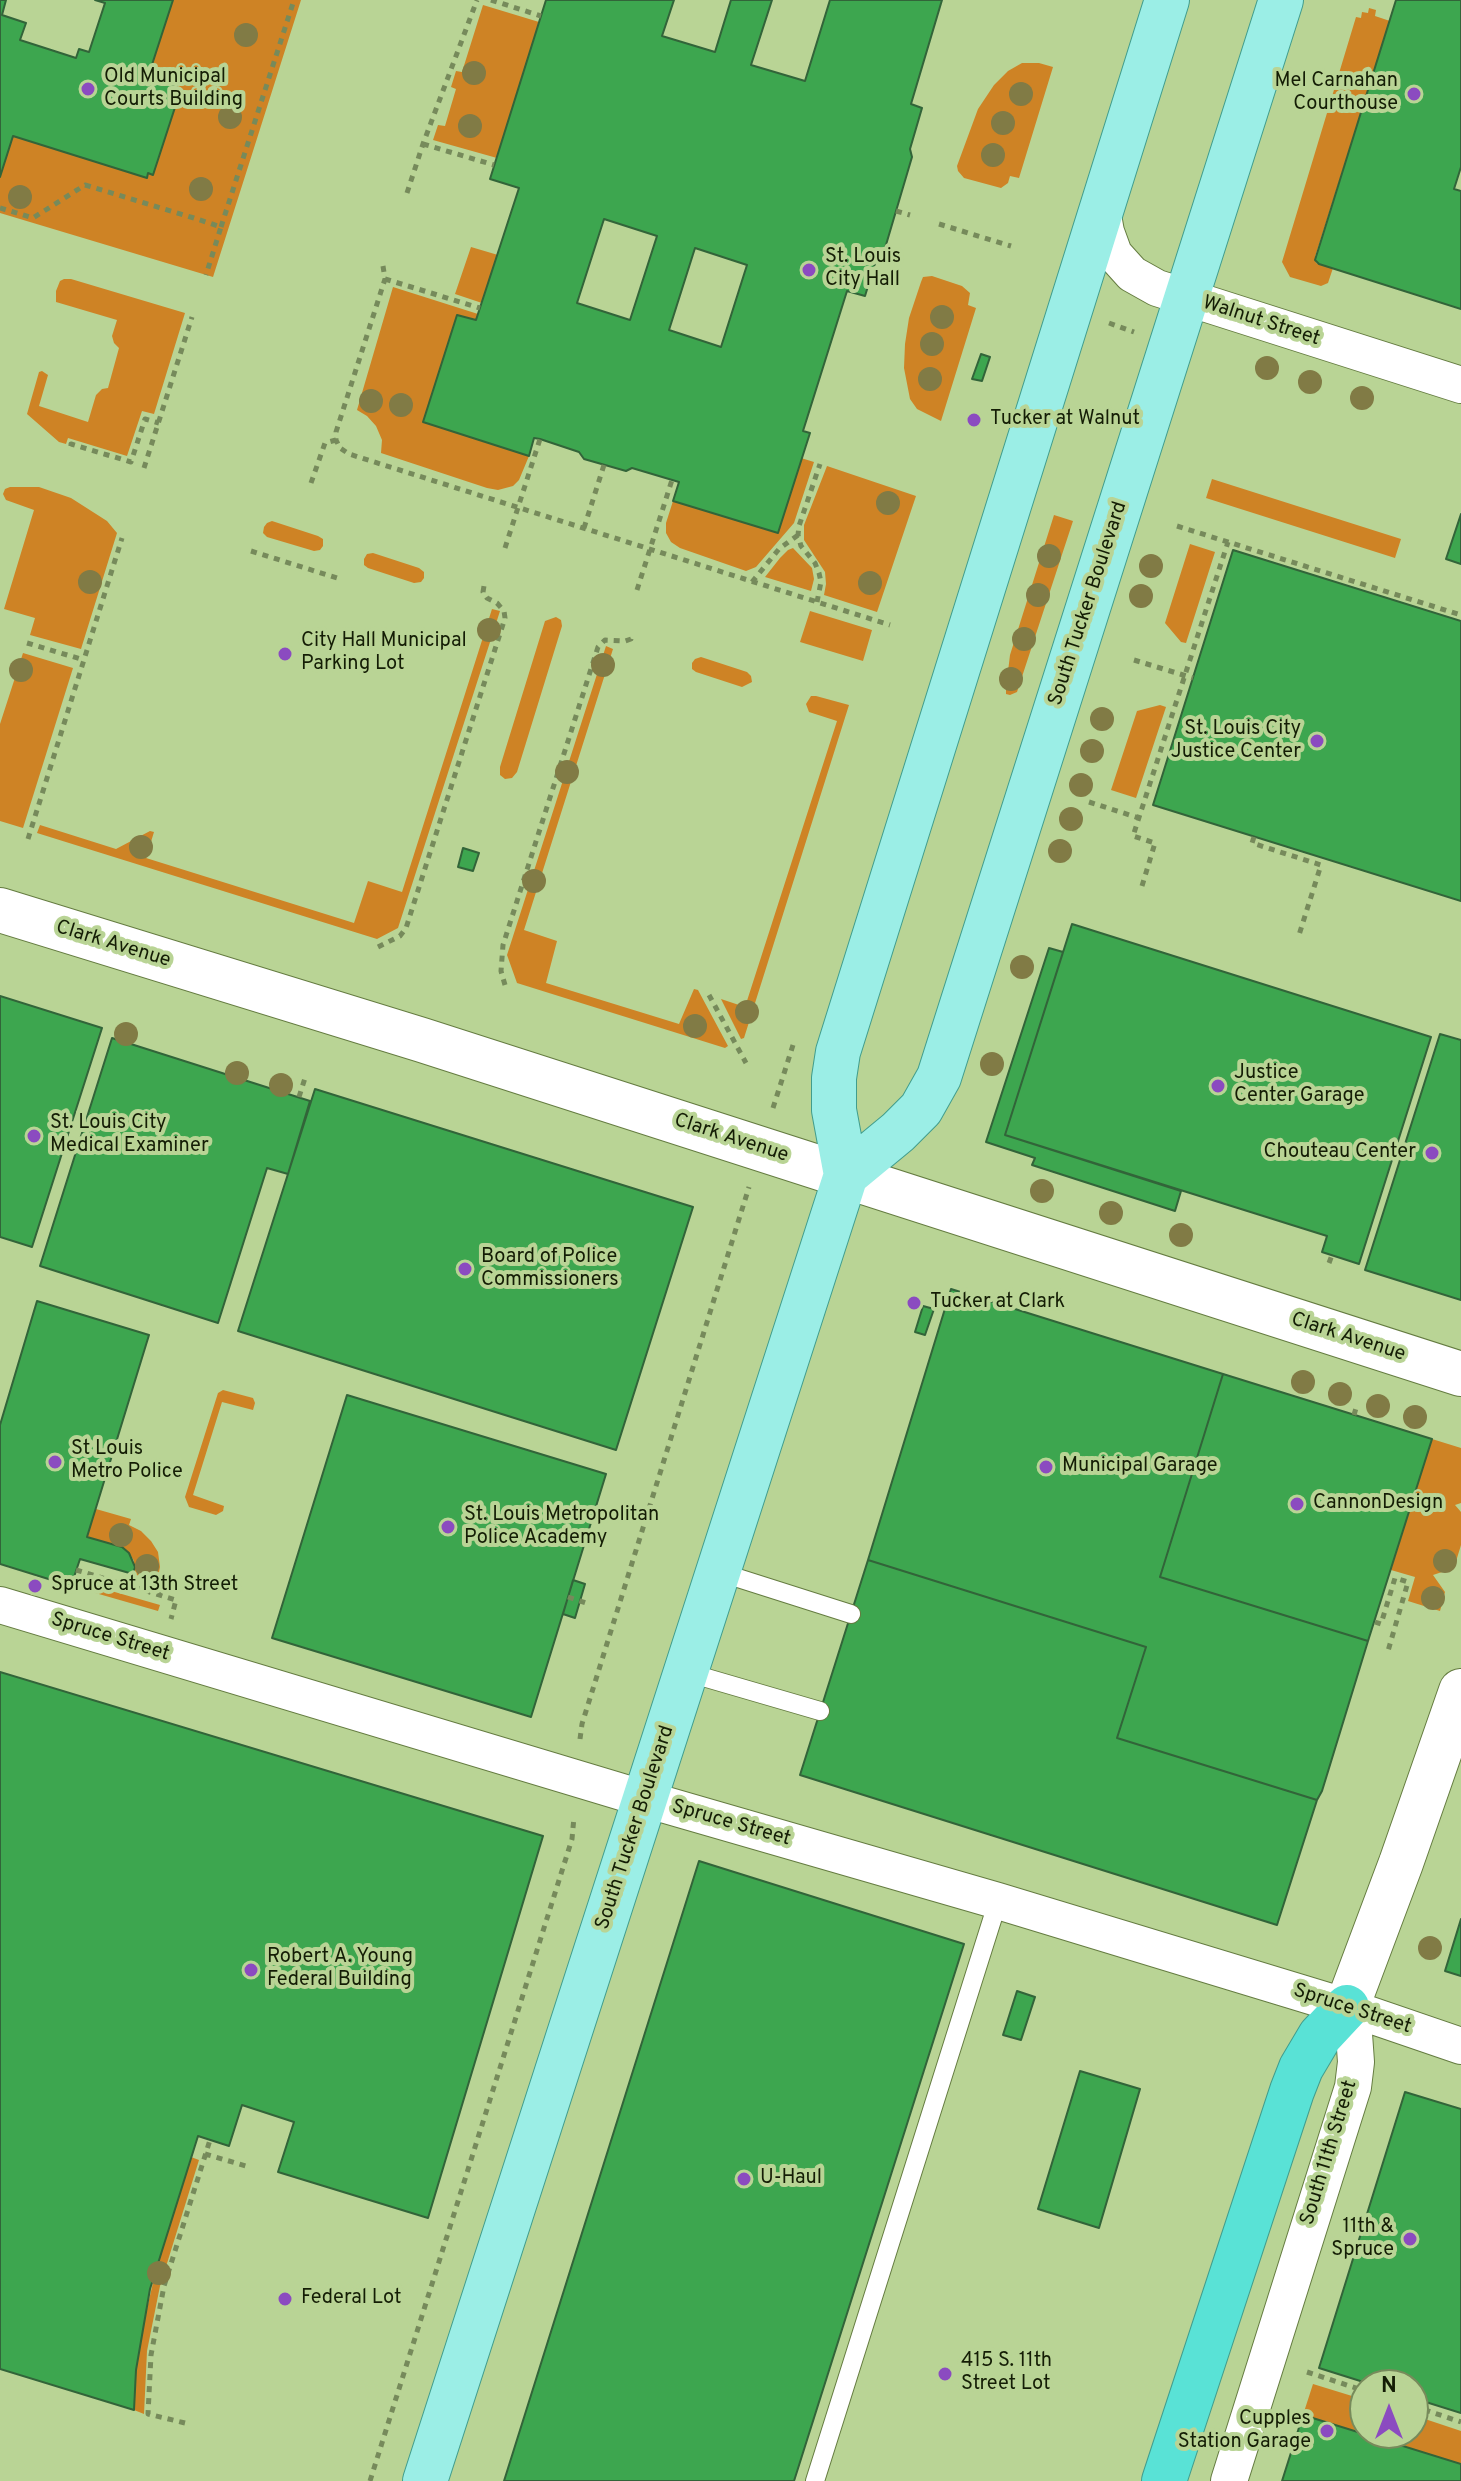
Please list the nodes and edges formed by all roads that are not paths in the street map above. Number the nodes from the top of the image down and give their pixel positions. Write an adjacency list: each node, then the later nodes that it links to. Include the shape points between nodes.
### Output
1 (1167, 0): 3 (main road, South Tucker Boulevard)
2 (1281, 0): 4 (main road, South Tucker Boulevard)
3 (1102, 210): 4 (street, Walnut Street, via 1114,254 1132,274); 7 (main road, South Tucker Boulevard, via 838,1052 834,1110)
4 (1188, 299): 5 (street, Walnut Street); 7 (main road, South Tucker Boulevard, via 939,1077 921,1109)
5 (1461, 385)
6 (0, 910): 7 (street, Clark Avenue)
7 (846, 1175): 8 (street, Clark Avenue); 9 (main road, South Tucker Boulevard)
8 (1461, 1374)
9 (719, 1572): 11 (lane); 12 (main road, South Tucker Boulevard)
10 (0, 1605): 15 (street, Spruce Street)
11 (851, 1614)
12 (686, 1672): 14 (lane); 15 (main road, South Tucker Boulevard)
13 (1461, 1691): 17 (street)
14 (820, 1711)
15 (645, 1799): 16 (street, Spruce Street); 19 (main road, South Tucker Boulevard)
16 (998, 1901): 17 (street, Spruce Street); 20 (lane)
17 (1347, 2007): 18 (street, Spruce Street); 21 (highway, via 1320,2036 1301,2068); 22 (street, South 11th Street, via 1354,2034 1353,2087)
18 (1461, 2046)
19 (425, 2481)
20 (815, 2481)
21 (1164, 2481)
22 (1229, 2481)

